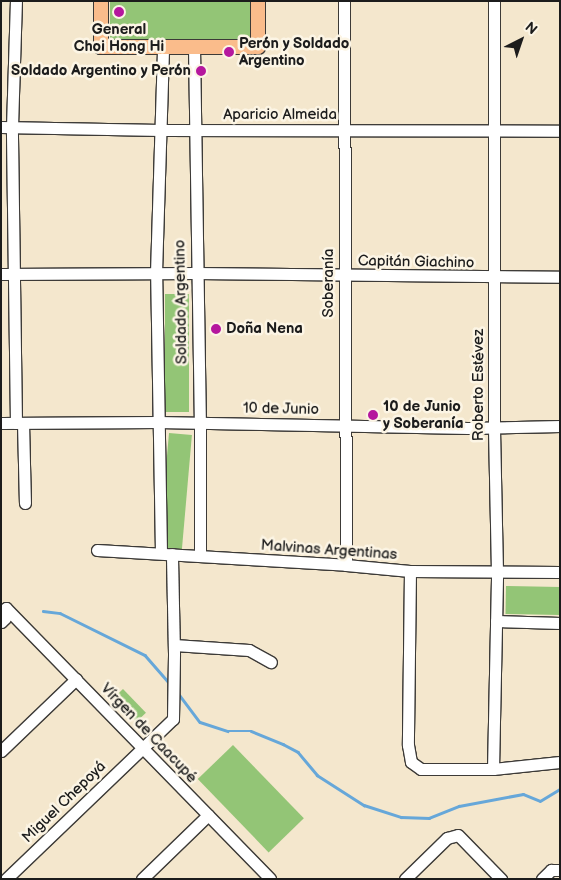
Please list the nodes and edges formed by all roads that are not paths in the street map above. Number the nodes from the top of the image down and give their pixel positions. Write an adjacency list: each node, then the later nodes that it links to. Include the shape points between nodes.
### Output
1 (16, 1): 8 (street)
2 (101, 1): 6 (main road, via 101,47)
3 (258, 1): 7 (main road, via 258,47)
4 (344, 1): 9 (street, Soberanía)
5 (494, 1): 12 (street, Roberto Estévez)
6 (163, 47): 7 (main road); 10 (street, Soldado Argentino)
7 (194, 47): 11 (street, Soldado Argentino)
8 (7, 127): 10 (street, Aparicio Almeida); 17 (street)
9 (344, 129): 11 (street, Aparicio Almeida); 12 (street, Aparicio Almeida); 18 (street, Soberanía)
10 (160, 130): 11 (street, Aparicio Almeida); 14 (street, Soldado Argentino)
11 (196, 130): 15 (street, Soldado Argentino)
12 (493, 130): 13 (street, Aparicio Almeida); 20 (street, Roberto Estévez)
13 (560, 131)
14 (156, 273): 15 (street, Capitán Giachino); 17 (street, Capitán Giachino); 21 (street, Soldado Argentino)
15 (196, 273): 18 (street, Capitán Giachino); 23 (street, Soldado Argentino)
16 (1, 274): 17 (street, Capitán Giachino)
17 (14, 274): 22 (street)
18 (344, 276): 20 (street, Capitán Giachino); 25 (street, Soberanía)
19 (560, 277): 20 (street, Capitán Giachino)
20 (493, 278): 27 (street, Roberto Estévez)
21 (158, 422): 22 (street, 10 de Junio); 23 (street, 10 de Junio); 30 (street, Soldado Argentino)
22 (19, 423): 24 (street, 10 de Junio); 28 (street)
23 (200, 423): 25 (street, 10 de Junio); 31 (street, Soldado Argentino)
24 (1, 424)
25 (346, 425): 27 (street, 10 de Junio); 32 (street, Soberanía)
26 (560, 426): 27 (street, 10 de Junio)
27 (494, 428): 34 (street, Roberto Estévez)
28 (25, 503)
29 (97, 550): 30 (street, Malvinas Argentinas)
30 (166, 553): 31 (street, Malvinas Argentinas); 40 (street, Soldado Argentino)
31 (200, 556): 32 (street, Malvinas Argentinas)
32 (346, 565): 33 (street, Malvinas Argentinas)
33 (410, 572): 34 (street, Malvinas Argentinas); 46 (street, via 408,745 412,762 421,769)
34 (496, 572): 35 (street, Malvinas Argentinas); 37 (street, Roberto Estévez)
35 (560, 572)
36 (4, 608): 38 (street, via 5,618); 42 (street, Vírgen de Caacupé)
37 (496, 621): 39 (street); 46 (street, Roberto Estévez)
38 (1, 622)
39 (560, 623)
40 (174, 649): 41 (street, via 250,650); 43 (street, Miguel Chepoyá, via 172,719)
41 (271, 662)
42 (76, 679): 43 (street, Vírgen de Caacupé); 44 (street)
43 (142, 747): 47 (street, Vírgen de Caacupé); 50 (street, Miguel Chepoyá)
44 (1, 751)
45 (560, 762): 46 (street)
46 (493, 770)
47 (208, 815): 49 (street, Vírgen de Caacupé); 51 (street)
48 (560, 870): 54 (street, via 551,870)
49 (268, 878)
50 (6, 879)
51 (142, 879)
52 (405, 879): 53 (street, via 447,838 458,835)
53 (502, 879)
54 (542, 879)

